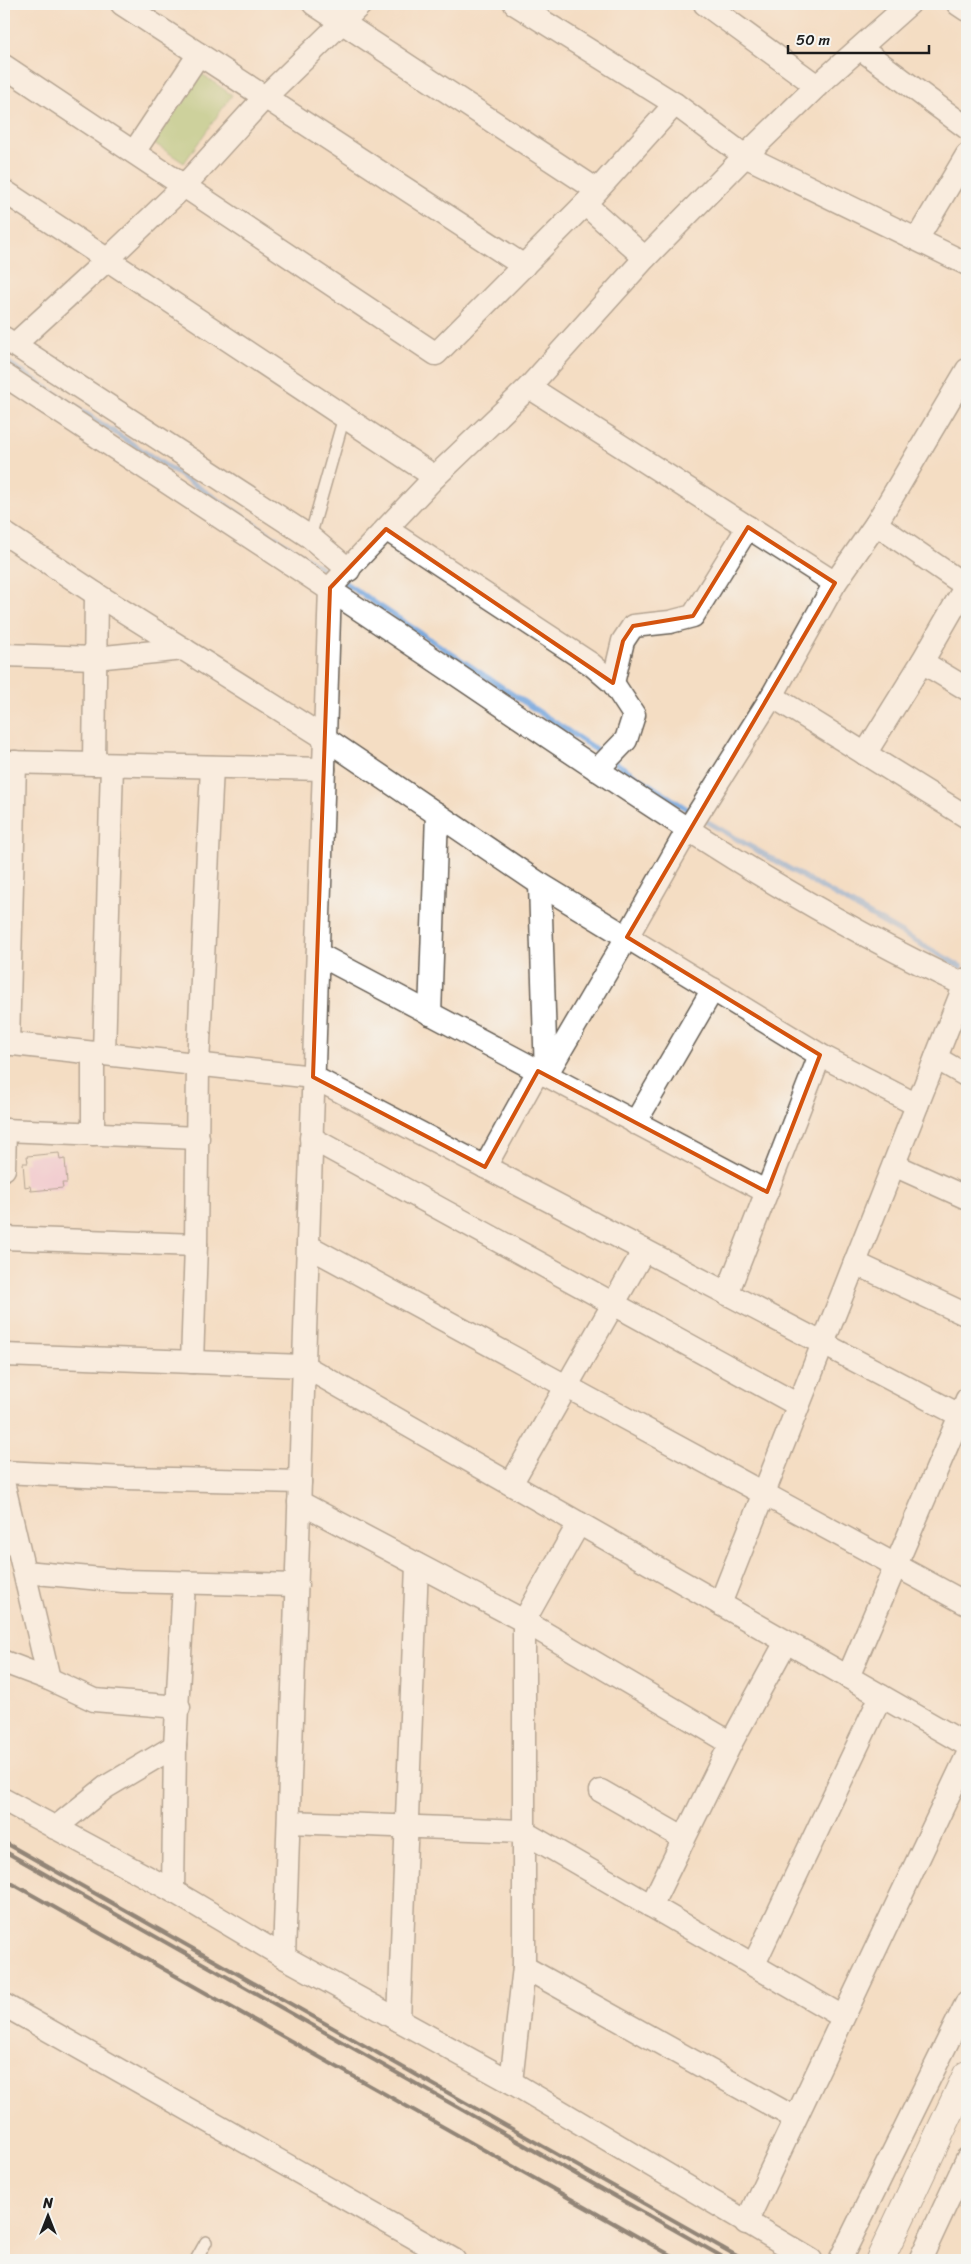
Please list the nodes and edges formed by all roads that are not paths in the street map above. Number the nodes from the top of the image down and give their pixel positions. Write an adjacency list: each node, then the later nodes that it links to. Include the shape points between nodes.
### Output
1 (122, 4): 11 (street)
2 (314, 4): 9 (street)
3 (361, 4): 9 (street)
4 (515, 4): 15 (street)
5 (705, 4): 13 (street)
6 (958, 4): 8 (street)
7 (896, 8): 10 (street)
8 (967, 10)
9 (342, 22): 14 (street); 22 (street)
10 (861, 48): 13 (street); 16 (street)
11 (200, 54): 14 (street); 17 (street)
12 (4, 66): 17 (street)
13 (817, 86): 19 (street)
14 (265, 97): 20 (street); 27 (street)
15 (675, 104): 19 (street); 22 (street)
16 (967, 128)
17 (134, 152): 20 (street)
18 (967, 155): 23 (street)
19 (745, 156): 23 (street); 24 (street)
20 (184, 186): 25 (street); 27 (street, via 436,354)
21 (4, 191): 25 (street)
22 (591, 197): 24 (street); 27 (street)
23 (917, 239): 26 (street)
24 (646, 258): 31 (street)
25 (107, 260): 28 (street); 32 (street)
26 (967, 264)
27 (524, 266)
28 (9, 341): 38 (street)
29 (967, 373): 34 (street)
30 (4, 375): 42 (street)
31 (529, 387): 33 (street); 35 (street)
32 (344, 417): 33 (street); 38 (lane)
33 (435, 477): 36 (street)
34 (876, 524): 40 (street); 41 (street)
35 (748, 527): 40 (street); 48 (street, via 692,616 633,626 623,641)
36 (386, 529): 39 (street); 48 (street, via 591,664)
37 (4, 533): 43 (street)
38 (310, 537): 39 (street)
39 (348, 570): 42 (street)
40 (836, 583): 50 (street)
41 (966, 585): 47 (street)
42 (330, 588): 51 (street); 57 (street)
43 (96, 594): 44 (street); 46 (street)
44 (184, 649): 46 (street); 51 (street)
45 (4, 656): 46 (street)
46 (95, 658): 54 (street)
47 (922, 662): 49 (street); 52 (street)
48 (613, 683): 57 (street, via 634,715 626,740)
49 (967, 690)
50 (772, 696): 52 (street); 60 (street)
51 (325, 738): 56 (street); 58 (street)
52 (865, 754): 59 (street)
53 (9, 762): 54 (street); 67 (street)
54 (103, 764): 55 (street); 68 (street)
55 (212, 767): 56 (street); 71 (street)
56 (324, 769): 63 (street)
57 (597, 770): 60 (street)
58 (437, 814): 61 (street); 66 (street)
59 (967, 817)
60 (687, 831): 62 (street); 64 (street, via 874,941)
61 (540, 884): 62 (street); 72 (street)
62 (627, 937): 65 (street); 72 (street)
63 (318, 954): 66 (street); 74 (street)
64 (966, 984): 70 (street)
65 (713, 989): 69 (street); 76 (street)
66 (430, 1014): 72 (street)
67 (6, 1043): 68 (street)
68 (98, 1054): 71 (street); 78 (street)
69 (820, 1054): 75 (street); 84 (street)
70 (936, 1058): 73 (street); 75 (street)
71 (198, 1064): 74 (street); 79 (street)
72 (542, 1073): 76 (street); 82 (street)
73 (967, 1076)
74 (313, 1077): 80 (street); 82 (street)
75 (917, 1105): 81 (street)
76 (635, 1122): 84 (street)
77 (4, 1130): 78 (street); 83 (street)
78 (93, 1134): 79 (street)
79 (198, 1138): 87 (street)
80 (312, 1138): 88 (street); 92 (street)
81 (894, 1165): 85 (street); 90 (street)
82 (485, 1167): 89 (street)
83 (4, 1169)
84 (768, 1192): 91 (street)
85 (967, 1198)
86 (4, 1238): 87 (street)
87 (196, 1244): 96 (street)
88 (308, 1246): 97 (street); 98 (street)
89 (644, 1250): 91 (street); 92 (street)
90 (855, 1263): 93 (street); 94 (street)
91 (727, 1294): 94 (street)
92 (613, 1303): 98 (street); 99 (street)
93 (967, 1315)
94 (822, 1345): 99 (street); 100 (street)
95 (4, 1355): 96 (street)
96 (192, 1362): 97 (street)
97 (304, 1366): 102 (street); 104 (street)
98 (566, 1386): 102 (street); 105 (street)
99 (798, 1406): 105 (street)
100 (965, 1411): 108 (street)
101 (4, 1472): 104 (street)
102 (511, 1484): 106 (street)
103 (4, 1486): 109 (street)
104 (300, 1492): 107 (street); 111 (street)
105 (764, 1494): 108 (street); 112 (street)
106 (579, 1523): 112 (street); 114 (street)
107 (417, 1565): 114 (street); 127 (street)
108 (897, 1566): 113 (street); 117 (street)
109 (25, 1572): 110 (street); 118 (street)
110 (184, 1583): 111 (street); 120 (street)
111 (297, 1584): 126 (street)
112 (720, 1604): 115 (street)
113 (967, 1604)
114 (524, 1621): 121 (street); 129 (street)
115 (786, 1642): 117 (street); 121 (street)
116 (4, 1662): 118 (street)
117 (848, 1677): 119 (street)
118 (50, 1679): 120 (street, via 94,1700)
119 (881, 1696): 123 (street); 134 (street)
120 (178, 1706): 122 (street)
121 (731, 1743): 130 (street)
122 (175, 1746): 128 (street, via 106,1787); 131 (street)
123 (967, 1746): 138 (street)
124 (600, 1791): 130 (street)
125 (4, 1800): 128 (street)
126 (289, 1822): 127 (street); 133 (street)
127 (407, 1827): 129 (street); 139 (street)
128 (55, 1828): 131 (street)
129 (522, 1831): 132 (street); 135 (street)
130 (683, 1838): 132 (street)
131 (173, 1891): 133 (street)
132 (651, 1906): 134 (street)
133 (284, 1957): 139 (street)
134 (754, 1964): 138 (street)
135 (524, 1967): 141 (street); 142 (street)
136 (967, 2002): 149 (street)
137 (4, 2005): 147 (street)
138 (843, 2017): 142 (street)
139 (399, 2020): 141 (street)
140 (967, 2075): 150 (street)
141 (511, 2082): 144 (street)
142 (795, 2118): 144 (street)
143 (967, 2159): 151 (street)
144 (746, 2223): 148 (street)
145 (206, 2242): 146 (lane)
146 (196, 2260)
147 (454, 2260)
148 (811, 2260)
149 (840, 2260)
150 (880, 2260)
151 (920, 2260)

